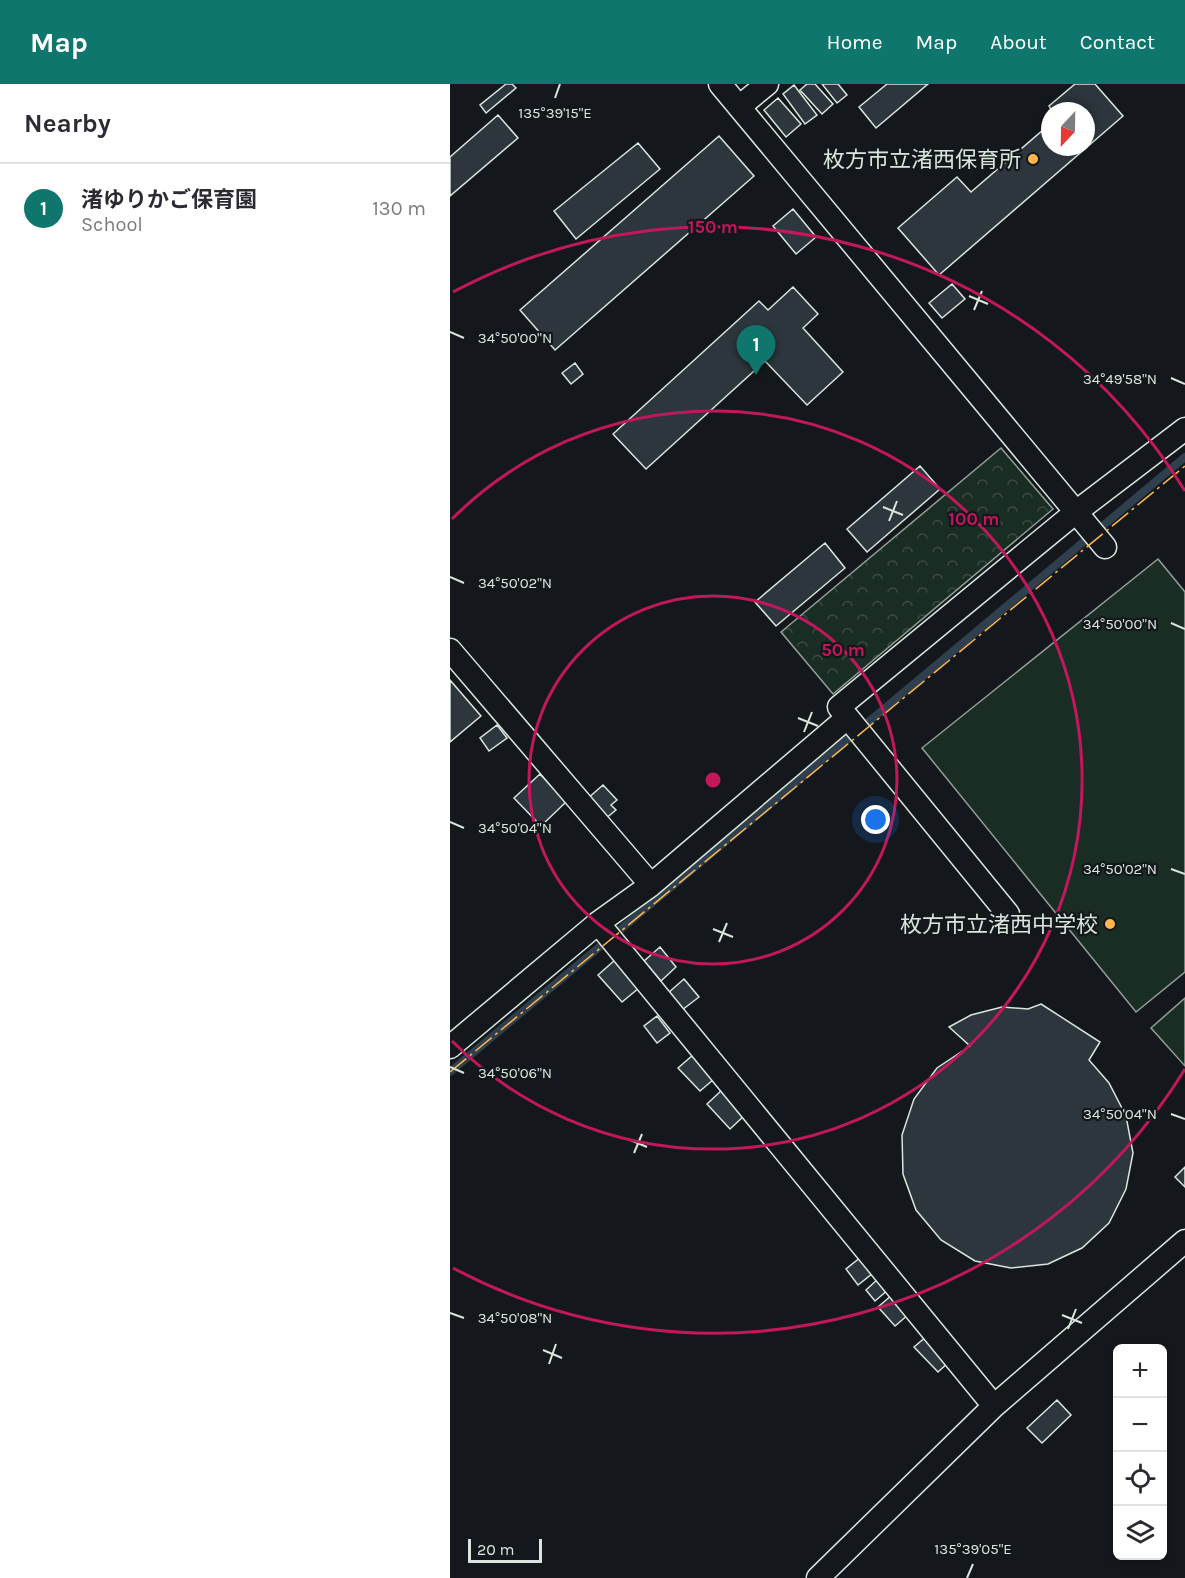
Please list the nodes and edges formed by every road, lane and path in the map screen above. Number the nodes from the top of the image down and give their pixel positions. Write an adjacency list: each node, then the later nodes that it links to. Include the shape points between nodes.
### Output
1 (720, 84): 3 (street)
2 (767, 84): 3 (street)
3 (739, 107): 5 (street)
4 (1185, 429): 5 (street)
5 (1080, 518): 6 (street); 8 (street, via 839,707)
6 (1105, 547)
7 (450, 650): 9 (street)
8 (848, 718): 9 (street); 10 (street)
9 (651, 885): 11 (street)
10 (1008, 914)
11 (598, 923): 12 (street); 14 (street)
12 (450, 1047)
13 (1185, 1241): 14 (street)
14 (994, 1406): 15 (street)
15 (818, 1578)

